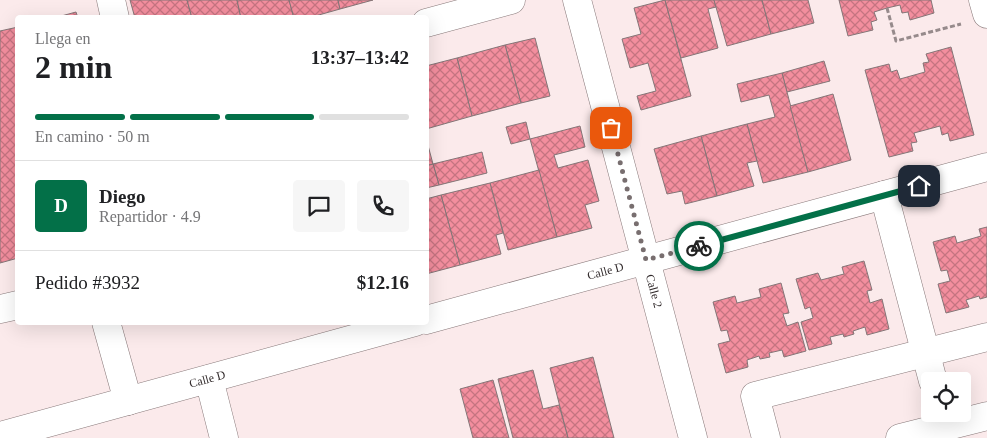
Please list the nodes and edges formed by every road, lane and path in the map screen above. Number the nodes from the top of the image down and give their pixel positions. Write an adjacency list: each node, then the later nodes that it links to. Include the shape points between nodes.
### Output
1 (111, 0): 6 (street)
2 (511, 0): 7 (street)
3 (577, 0): 10 (street, Calle 2)
4 (887, 8): 5 (path, via 896,41)
5 (982, 11)
6 (114, 15)
7 (429, 22)
8 (987, 167): 9 (street, Calle D)
9 (884, 195): 10 (street, Calle D); 17 (street)
10 (646, 260): 13 (street, Calle D); 27 (street, Calle 2)
11 (15, 306): 12 (street)
12 (0, 309)
13 (429, 319)
14 (107, 325): 20 (street)
15 (404, 325): 19 (street, Calle D)
16 (987, 337): 17 (street)
17 (925, 352): 18 (street); 28 (street, via 755,396)
18 (931, 372)
19 (209, 379): 20 (street, Calle D); 26 (street)
20 (128, 401): 24 (street, Calle D)
21 (987, 416): 22 (street)
22 (971, 417)
23 (938, 422): 29 (street)
24 (78, 427): 25 (street, Calle D)
25 (0, 436)
26 (224, 438)
27 (693, 438)
28 (766, 438)
29 (900, 438)

